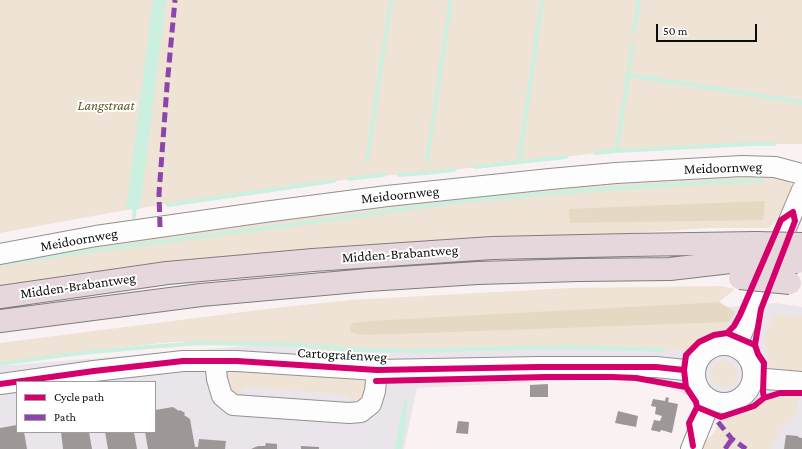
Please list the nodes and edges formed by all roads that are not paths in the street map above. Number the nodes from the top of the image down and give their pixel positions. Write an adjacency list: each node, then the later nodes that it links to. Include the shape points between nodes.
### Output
1 (802, 174): 3 (street, Meidoornweg, via 775,167 742,166 550,179 257,213 96,236)
2 (802, 190): 9 (street)
3 (0, 254)
4 (801, 256): 5 (highway, bridge)
5 (748, 260): 6 (highway, bridge); 7 (highway, Midden-Brabantweg, via 630,245 492,248 167,273); 8 (highway, Midden-Brabantweg, via 670,269 486,273 368,280 201,295)
6 (796, 284)
7 (0, 297)
8 (0, 321)
9 (736, 346): 12 (street, via 725,344 709,349 698,361); 13 (street, via 746,354 753,365)
10 (215, 361): 11 (street, Cartografenweg); 11 (street, Cartografenweg, via 222,396 233,405 349,413 361,412 371,404); 14 (street, Cartografenweg, via 182,361)
11 (378, 370): 12 (street, Cartografenweg, via 656,367)
12 (695, 371): 18 (street, via 698,388)
13 (754, 378): 16 (street); 18 (street, via 748,392 738,400 719,403)
14 (22, 381)
15 (16, 382): 17 (street, Cartografenweg)
16 (802, 382)
17 (0, 384)
18 (711, 400): 19 (street)
19 (691, 449)

